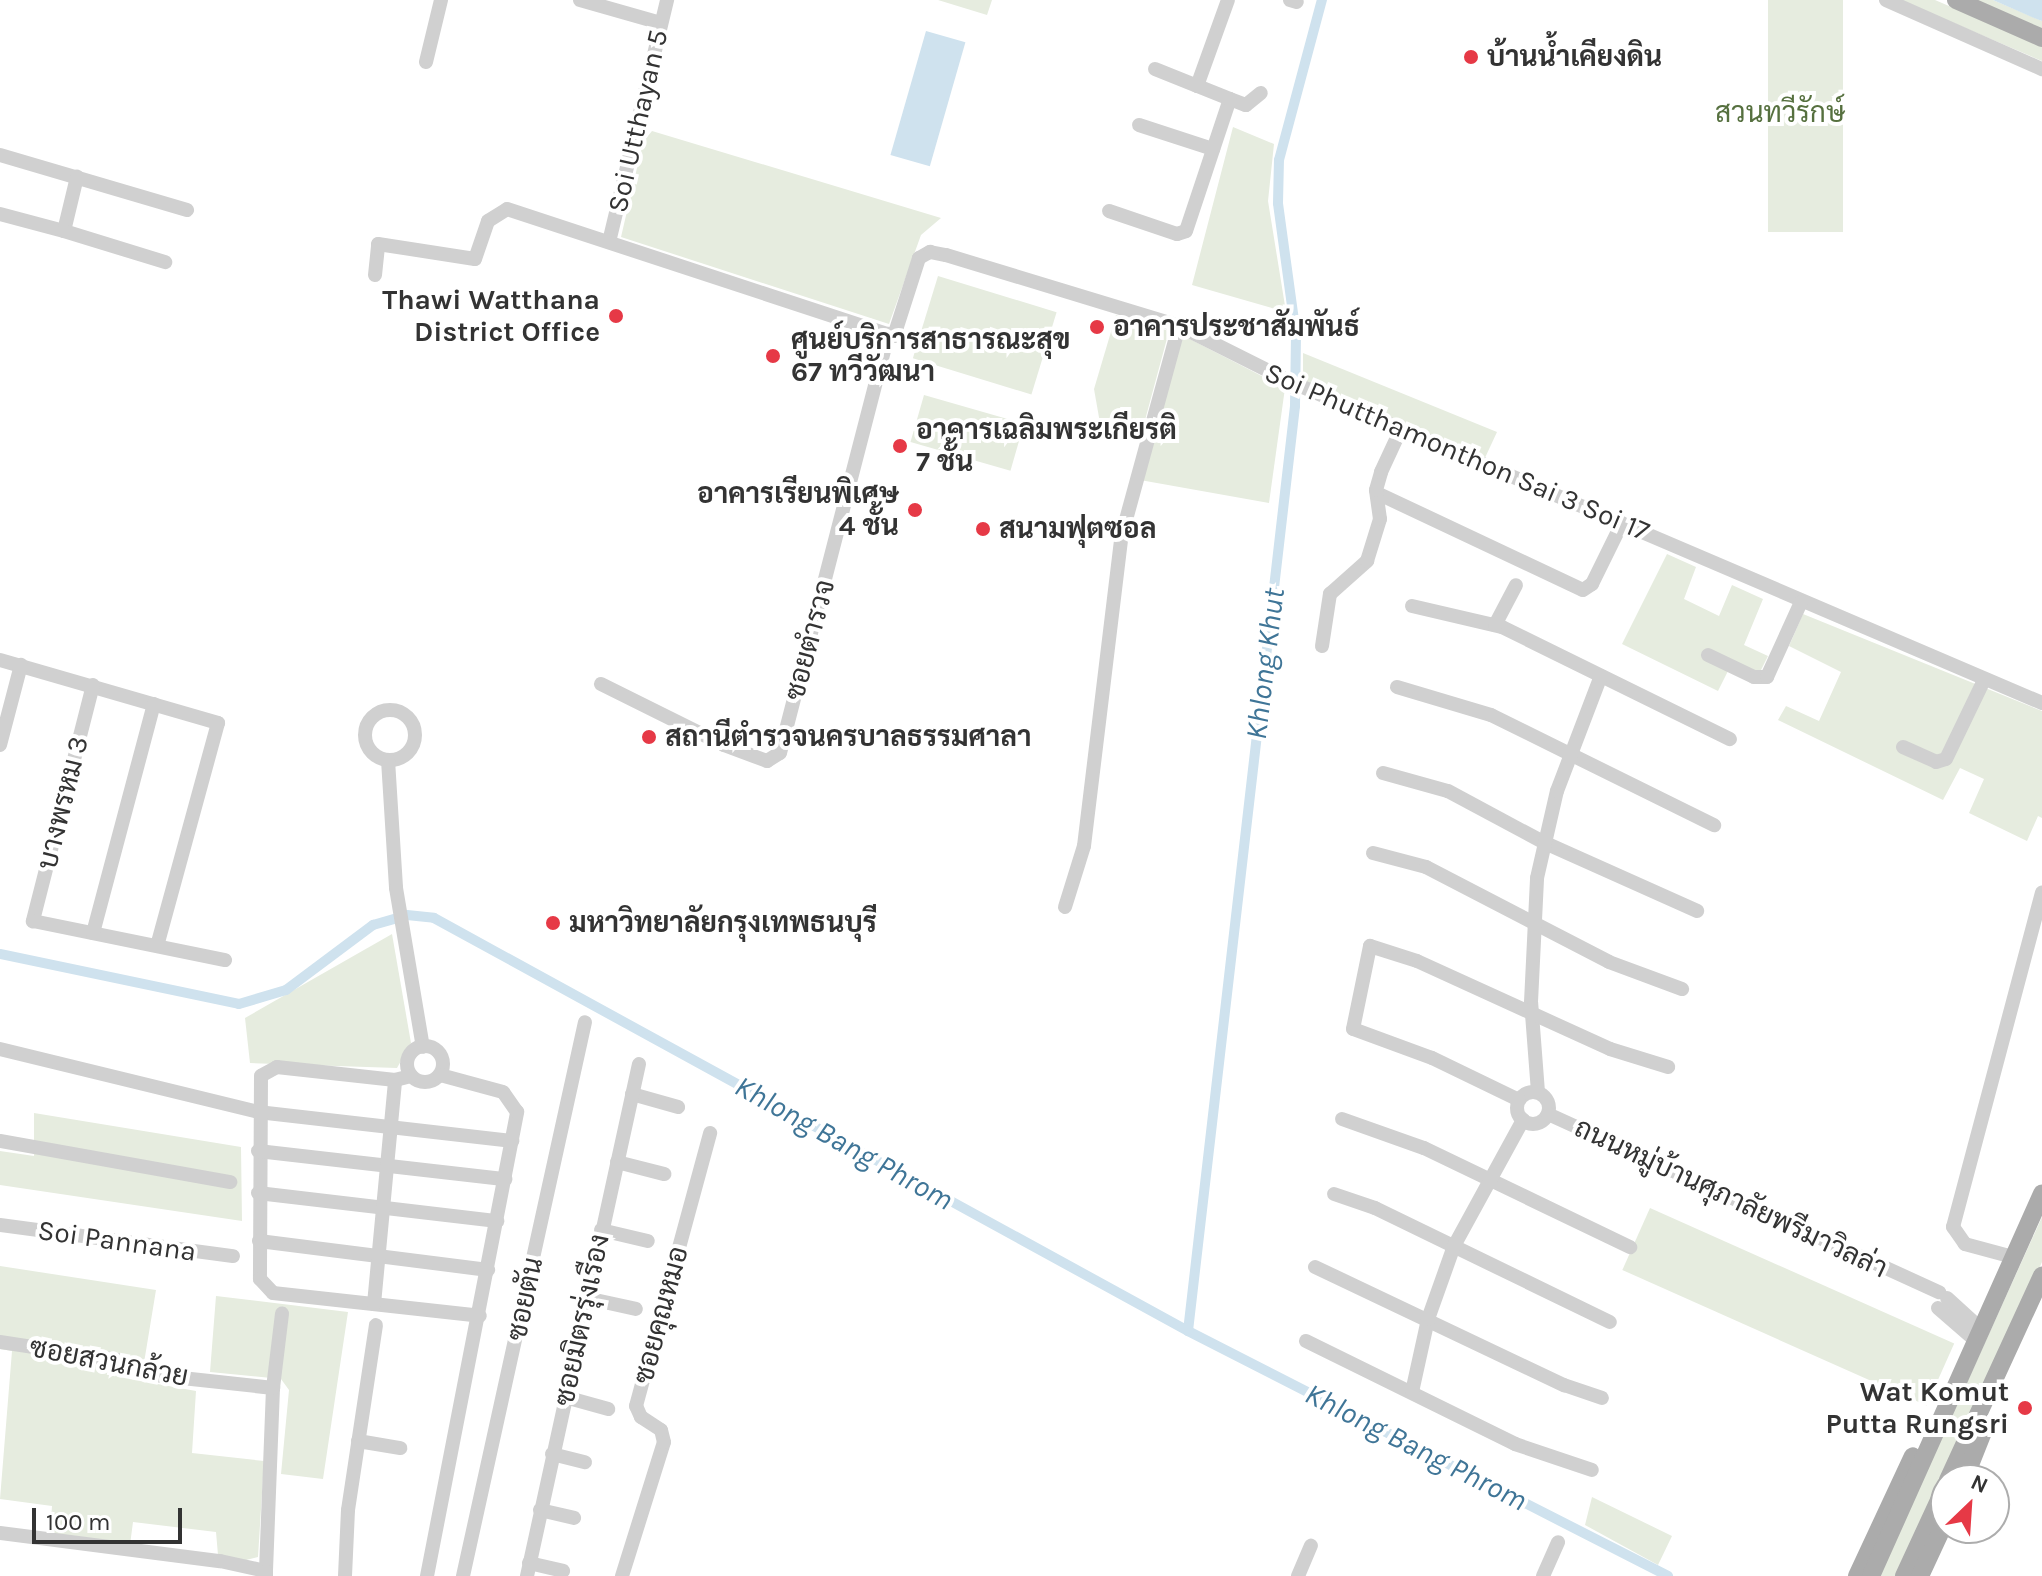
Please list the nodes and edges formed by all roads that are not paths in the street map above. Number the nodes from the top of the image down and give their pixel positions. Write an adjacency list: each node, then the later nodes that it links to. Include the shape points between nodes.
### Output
1 (441, 0): 9 (street)
2 (580, 0): 7 (street)
3 (667, 0): 7 (street, Soi Utthayan 5)
4 (1228, 0): 12 (street)
5 (1886, 0): 11 (street)
6 (1956, 0): 8 (main road)
7 (661, 23): 23 (street, Soi Utthayan 5)
8 (2042, 38)
9 (426, 62)
10 (1155, 69): 12 (street)
11 (2042, 69)
12 (1197, 86): 14 (street)
13 (1261, 93): 14 (street, via 1246,105)
14 (1230, 99): 16 (street)
15 (1139, 125): 16 (street)
16 (1213, 149): 20 (street, via 1183,235)
17 (0, 155): 18 (street)
18 (77, 177): 19 (street); 22 (street)
19 (187, 210)
20 (1109, 211)
21 (0, 214): 22 (street)
22 (64, 231): 24 (street)
23 (609, 242): 25 (street, via 507,209 488,221 475,259 378,244); 27 (street)
24 (165, 262)
25 (375, 275)
26 (1179, 326): 27 (street, Soi Phutthamonthon Sai 3 Soi 17, via 930,252 916,265 894,336); 28 (street, Soi Phutthamonthon Sai 3 Soi 17); 56 (street, via 1121,538 1084,846)
27 (888, 334): 41 (street, ซอยตำรวจ, via 780,753 767,761 724,745)
28 (1401, 429): 29 (street, via 1381,472); 30 (street, Soi Phutthamonthon Sai 3 Soi 17)
29 (1379, 494): 30 (street, via 1583,590 1592,584); 35 (street, via 1380,519 1367,561 1330,594)
30 (1622, 523): 32 (street, Soi Phutthamonthon Sai 3 Soi 17)
31 (1516, 585): 34 (street)
32 (1801, 602): 36 (street, via 1767,677 1754,677); 40 (street, Soi Phutthamonthon Sai 3 Soi 17)
33 (1412, 606): 34 (street)
34 (1495, 625): 39 (street)
35 (1322, 646)
36 (1708, 655)
37 (0, 660): 38 (street)
38 (21, 665): 42 (street); 47 (street)
39 (1601, 676): 46 (street); 49 (street)
40 (1984, 680): 44 (street, Soi Phutthamonthon Sai 3 Soi 17); 48 (street, via 1946,759 1936,762)
41 (601, 684)
42 (93, 685): 45 (street); 59 (street, บางพรหม 3, via 33,921)
43 (1397, 687): 49 (street, via 1462,703)
44 (2042, 703)
45 (154, 704): 59 (street); 60 (street, via 214,720 218,728)
46 (1730, 739)
47 (0, 745)
48 (1903, 747)
49 (1569, 756): 52 (street); 53 (street)
50 (388, 760): 65 (street, via 396,888)
51 (1383, 773): 53 (street, via 1448,791)
52 (1714, 825)
53 (1543, 842): 57 (street); 58 (street)
54 (1373, 853): 58 (street, via 1416,863)
55 (2042, 893): 104 (street, via 1953,1227 1965,1244)
56 (1065, 907)
57 (1697, 911)
58 (1532, 923): 62 (street, via 1609,962); 63 (street)
59 (93, 933): 60 (street)
60 (157, 946): 61 (street)
61 (225, 960)
62 (1682, 989)
63 (1531, 1015): 68 (street); 72 (street); 74 (street, via 1372,945 1367,950 1353,1029 1432,1058)
64 (585, 1022): 144 (street, ซอยตัน)
65 (423, 1047): 69 (street, via 441,1056); 70 (street, via 408,1058)
66 (0, 1049): 76 (street)
67 (639, 1064): 73 (street, ซอยมิตรรุ่งเรือง)
68 (1668, 1067)
69 (440, 1075): 70 (street, via 427,1083); 83 (street, via 510,1096 517,1109)
70 (411, 1076): 71 (street)
71 (395, 1080): 76 (street, via 273,1068 258,1083); 80 (street)
72 (1538, 1092): 74 (street); 77 (street, via 1548,1101)
73 (632, 1094): 75 (street); 85 (street, ซอยมิตรรุ่งเรือง)
74 (1519, 1100): 79 (street)
75 (678, 1107)
76 (258, 1112): 80 (street); 84 (street)
77 (1548, 1114): 79 (street, via 1537,1123); 117 (street, ถนนหมู่บ้านศุภาลัยพรีมาวิลล่า, via 1913,1283 1944,1304)
78 (1342, 1119): 88 (street)
79 (1523, 1120): 88 (street)
80 (391, 1127): 83 (street); 86 (street)
81 (710, 1133): 145 (street, ซอยคุณหมอ, via 636,1406 641,1417 661,1430 664,1442)
82 (0, 1141): 90 (street)
83 (512, 1141): 89 (street)
84 (258, 1151): 86 (street); 91 (street)
85 (617, 1162): 87 (street); 97 (street, ซอยมิตรรุ่งเรือง)
86 (387, 1165): 89 (street); 94 (street)
87 (664, 1174)
88 (1489, 1177): 100 (street); 101 (street)
89 (505, 1179): 95 (street)
90 (230, 1182)
91 (258, 1193): 94 (street); 98 (street)
92 (1334, 1194): 100 (street)
93 (2042, 1194): 104 (main road)
94 (383, 1208): 95 (street); 103 (street)
95 (497, 1221): 106 (street)
96 (0, 1225): 102 (street, Soi Pannana)
97 (601, 1230): 99 (street); 108 (street, ซอยมิตรรุ่งเรือง)
98 (259, 1241): 103 (street); 109 (street, via 260,1279 270,1292)
99 (648, 1241)
100 (1454, 1246): 113 (street); 114 (street)
101 (1630, 1247)
102 (233, 1256)
103 (378, 1256): 106 (street); 109 (street)
104 (2013, 1257): 117 (main road)
105 (1315, 1267): 113 (street)
106 (488, 1270): 112 (street)
107 (2042, 1276): 119 (main road)
108 (586, 1298): 110 (street); 122 (street, ซอยมิตรรุ่งเรือง)
109 (374, 1304): 112 (street)
110 (636, 1309)
111 (282, 1314): 120 (street)
112 (480, 1316): 143 (street)
113 (1428, 1319): 121 (street); 123 (street)
114 (1610, 1322)
115 (376, 1325): 125 (street)
116 (1306, 1341): 121 (street)
117 (1976, 1341): 148 (main road, via 1951,1378); 149 (main road)
118 (0, 1342): 120 (street, ซอยสวนกล้วย, via 117,1360 145,1374)
119 (2002, 1364): 129 (main road); 130 (main road)
120 (273, 1388): 142 (street)
121 (1412, 1392): 131 (street, via 1515,1444)
122 (565, 1397): 124 (street); 127 (street, ซอยมิตรรุ่งเรือง)
123 (1602, 1398)
124 (608, 1409)
125 (358, 1441): 126 (street); 141 (street)
126 (400, 1448)
127 (552, 1454): 128 (street); 132 (street, ซอยมิตรรุ่งเรือง)
128 (585, 1462)
129 (1956, 1464)
130 (1969, 1464)
131 (1592, 1470)
132 (540, 1510): 133 (street); 139 (street, ซอยมิตรรุ่งเรือง)
133 (574, 1518)
134 (0, 1533): 142 (street)
135 (1930, 1533): 150 (main road)
136 (1558, 1542): 147 (street)
137 (1930, 1544): 151 (main road)
138 (1311, 1546): 146 (street)
139 (528, 1570): 140 (street)
140 (563, 1571)
141 (341, 1572)
142 (266, 1574)
143 (427, 1576)
144 (463, 1576)
145 (622, 1576)
146 (1298, 1576)
147 (1543, 1576)
148 (1857, 1576)
149 (1871, 1576)
150 (1904, 1576)
151 (1920, 1576)

